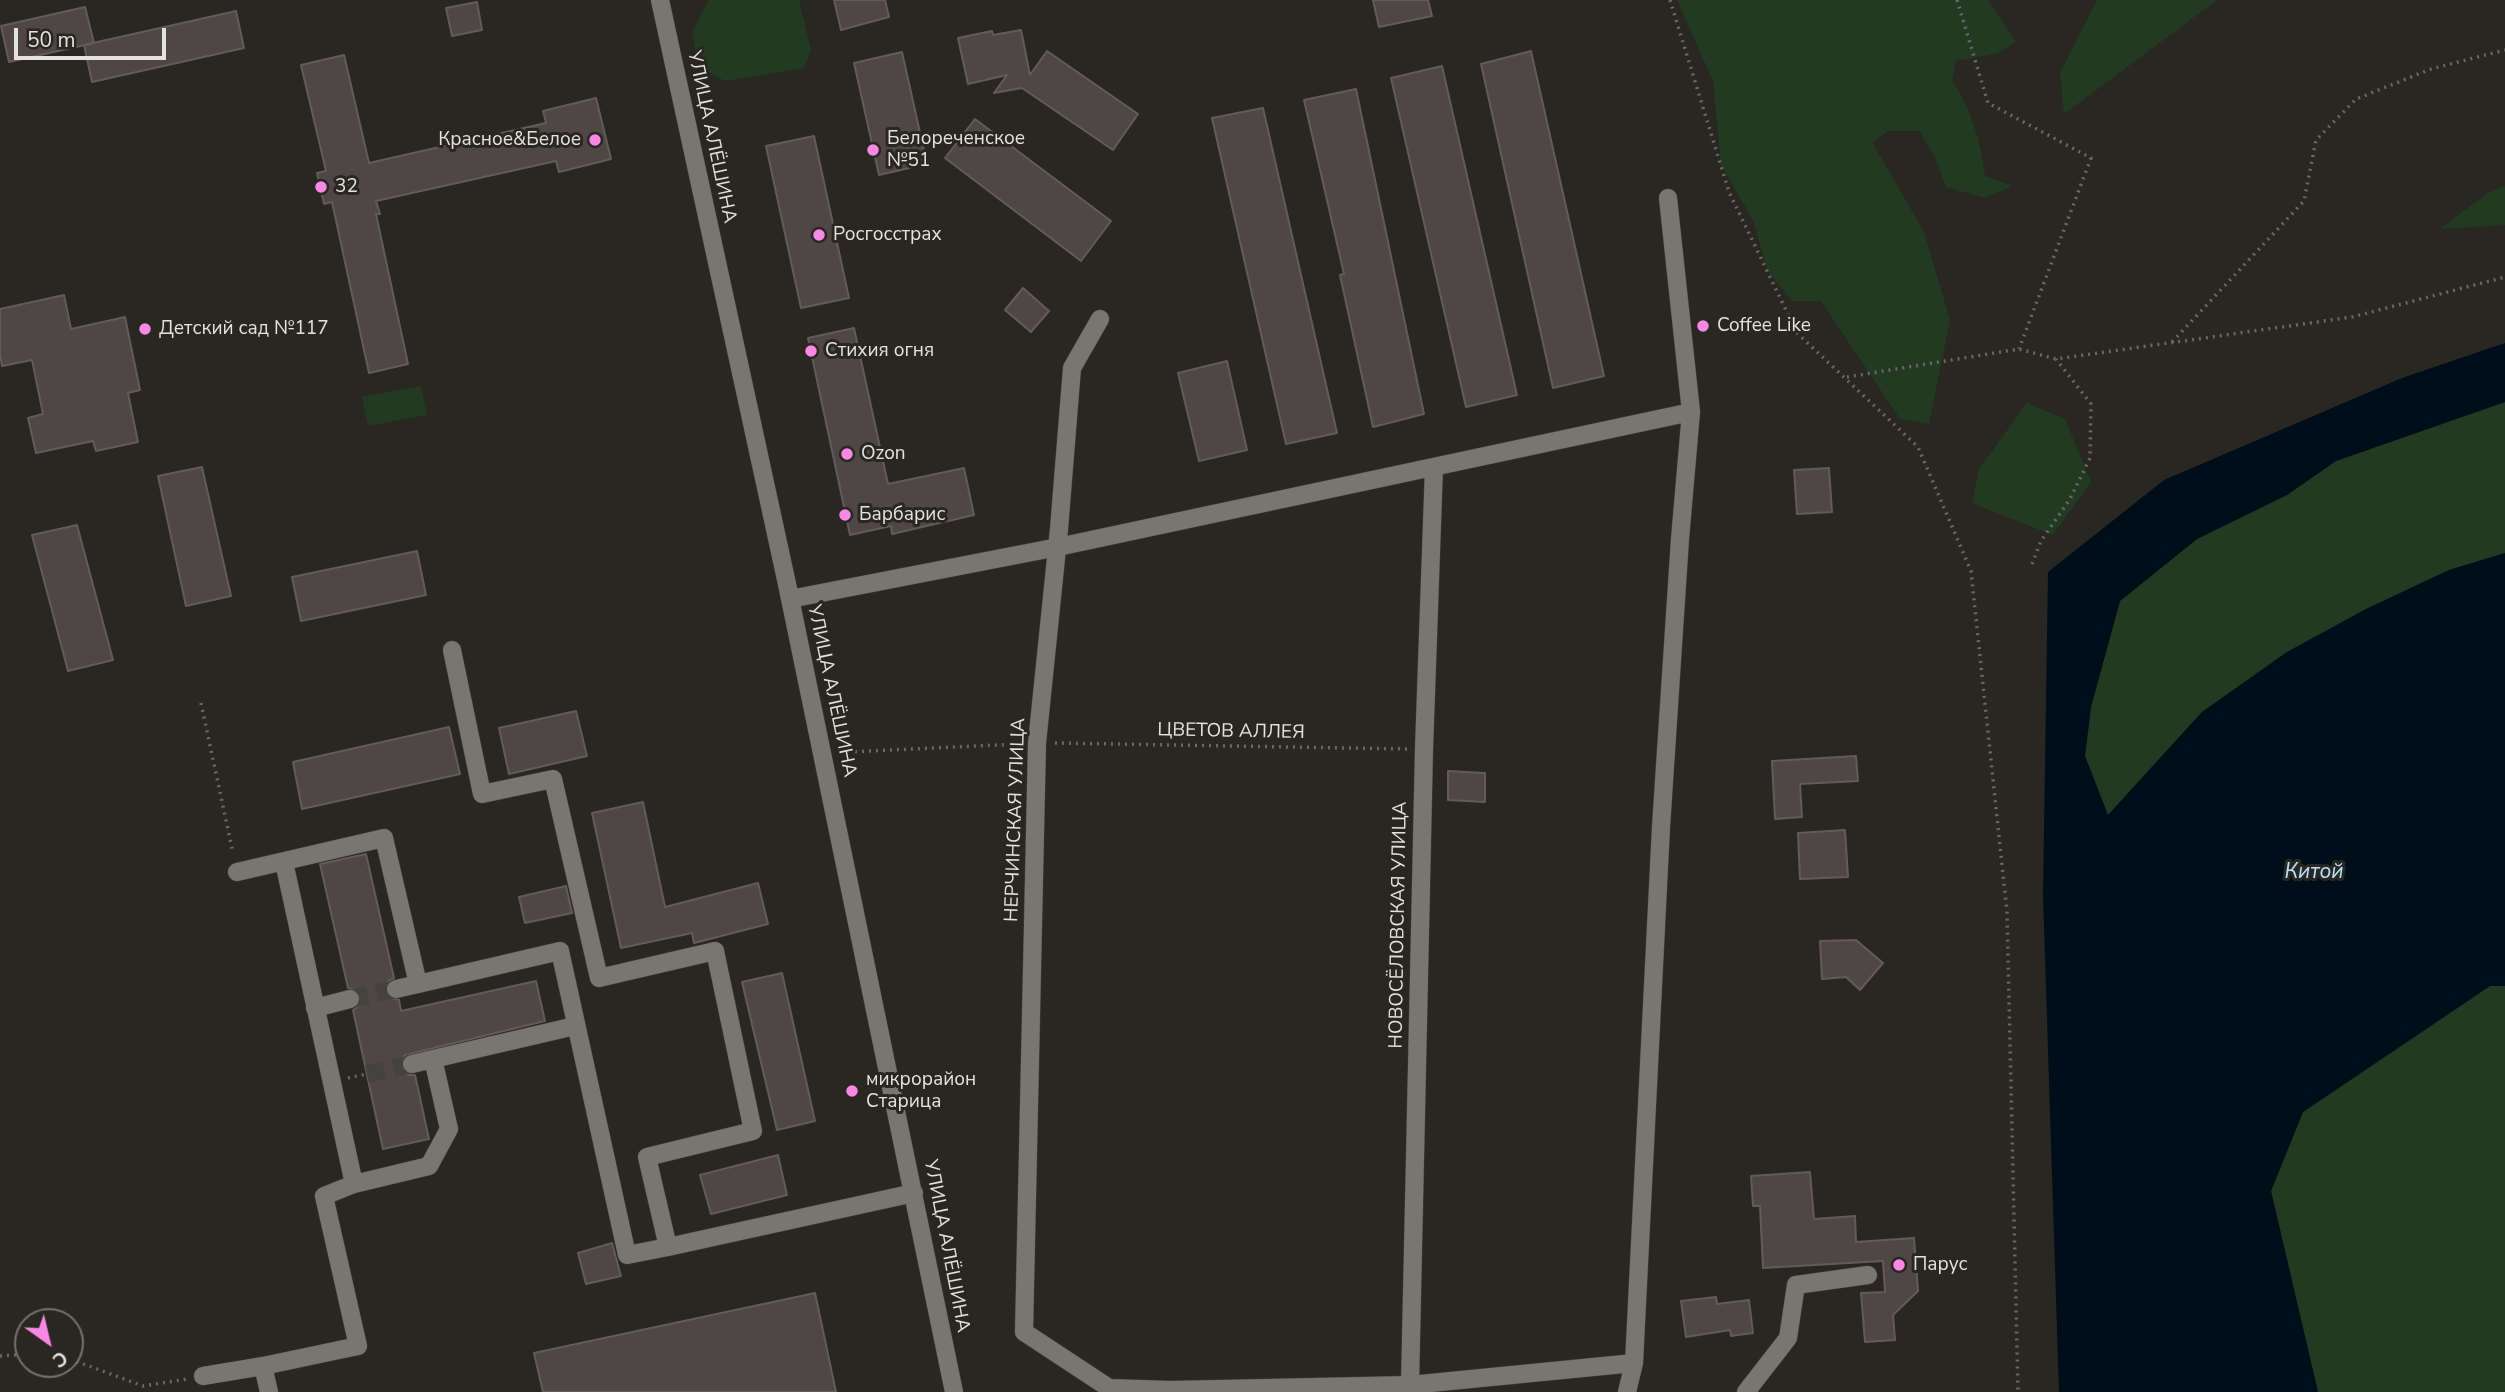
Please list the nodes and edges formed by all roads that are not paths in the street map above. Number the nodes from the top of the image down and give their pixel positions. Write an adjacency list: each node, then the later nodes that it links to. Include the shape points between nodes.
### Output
1 (660, 0): 7 (street, УЛИЦА АЛЁШИНА)
2 (1668, 198): 4 (street)
3 (1100, 319): 6 (street, НЕРЧИНСКАЯ УЛИЦА, via 1072,368)
4 (1691, 412): 5 (street); 22 (street, via 1661,827)
5 (1434, 467): 6 (street); 25 (street, НОВОСЁЛОВСКАЯ УЛИЦА)
6 (1058, 547): 7 (street); 25 (street, НЕРЧИНСКАЯ УЛИЦА, via 1037,743 1024,1332 1109,1388)
7 (790, 599): 19 (street, УЛИЦА АЛЁШИНА)
8 (452, 650): 20 (street, via 482,794 552,779 599,978 715,951 753,1132 647,1157)
9 (284, 862): 10 (street); 11 (street, via 384,838); 14 (street)
10 (237, 872)
11 (418, 984): 12 (street); 15 (street, via 559,951)
12 (396, 989)
13 (350, 999): 14 (street)
14 (315, 1007): 18 (street)
15 (575, 1026): 16 (street); 20 (street, via 627,1255)
16 (433, 1059): 17 (street); 18 (street, via 449,1129 429,1166)
17 (412, 1064)
18 (354, 1184): 23 (street, via 324,1196 358,1346)
19 (914, 1193): 20 (street); 27 (street, УЛИЦА АЛЁШИНА)
20 (668, 1247)
21 (1868, 1275): 29 (street, via 1796,1285 1788,1338)
22 (1634, 1363): 25 (street); 28 (street)
23 (263, 1366): 24 (street); 26 (street)
24 (203, 1376)
25 (1410, 1385)
26 (269, 1392)
27 (954, 1392)
28 (1627, 1392)
29 (1746, 1392)

